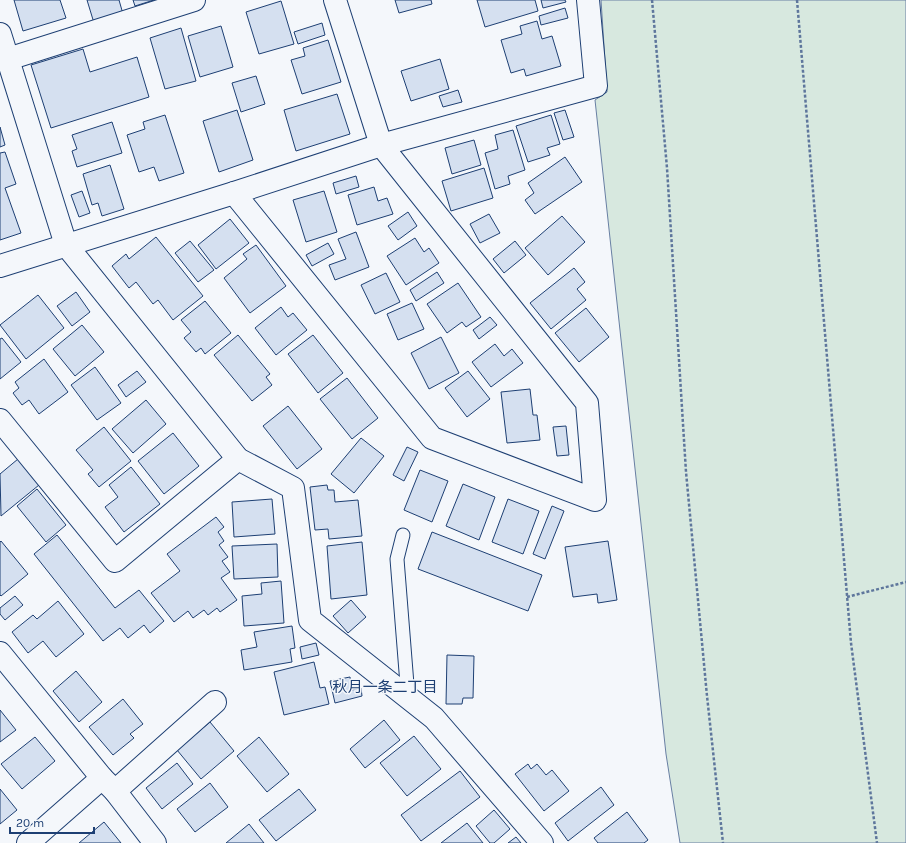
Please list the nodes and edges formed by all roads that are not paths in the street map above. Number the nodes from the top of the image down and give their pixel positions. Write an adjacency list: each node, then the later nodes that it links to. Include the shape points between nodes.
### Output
1 (194, 0): 5 (street)
2 (335, 0): 6 (street)
3 (588, 0): 6 (street, via 596,86)
4 (0, 34): 5 (street)
5 (8, 59): 8 (street)
6 (381, 145): 7 (street); 7 (street, via 587,403 595,500 432,438)
7 (234, 193): 8 (street)
8 (66, 245): 9 (street); 11 (street)
9 (0, 266)
10 (0, 420): 11 (street, via 115,561)
11 (238, 459): 14 (street, via 293,488 310,620)
12 (403, 535): 14 (lane, via 397,559)
13 (0, 653): 16 (street)
14 (408, 697): 19 (street, via 434,718)
15 (215, 702): 16 (street)
16 (108, 785): 17 (street); 18 (street)
17 (28, 843)
18 (155, 843)
19 (542, 843)

